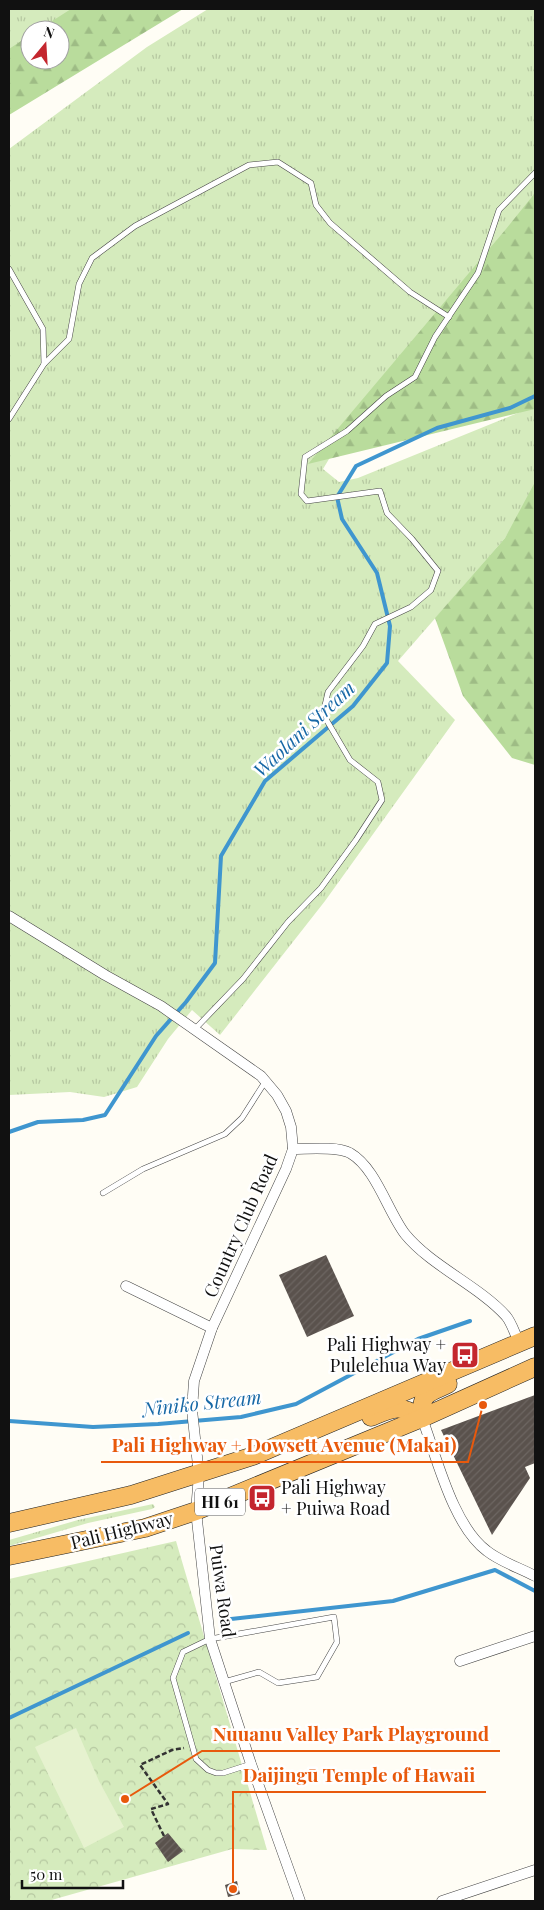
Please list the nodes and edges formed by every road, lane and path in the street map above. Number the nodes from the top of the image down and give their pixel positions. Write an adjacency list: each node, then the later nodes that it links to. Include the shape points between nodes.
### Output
1 (535, 173): 3 (lane, via 499,210 478,273)
2 (9, 269): 4 (lane, via 43,329)
3 (449, 317): 4 (lane, via 410,292 330,222 316,205 311,183 278,162 249,165 135,226 92,258 78,284 69,339); 7 (lane, via 415,377 386,396 347,432 305,457 302,494 307,501 380,491 387,513 438,571 431,590 411,607 376,624 328,692 323,714 350,760 378,782 382,800 321,888 288,922 243,979)
4 (44, 364): 5 (lane)
5 (9, 419)
6 (9, 916): 7 (street, Country Club Road)
7 (190, 1026): 8 (street, Country Club Road)
8 (265, 1082): 9 (street, Country Club Road, via 286,1111); 10 (lane, via 242,1118 225,1134 143,1169)
9 (293, 1149): 12 (street, Country Club Road); 13 (street, via 337,1150 348,1152 360,1160 406,1235 507,1317)
10 (103, 1193)
11 (126, 1286): 12 (street)
12 (212, 1328): 17 (street, Country Club Road, via 194,1381 192,1410)
13 (523, 1342): 15 (highway, via 510,1358 426,1395 421,1403); 16 (highway, Pali Highway / HI 61)
14 (535, 1367): 15 (highway, Pali Highway / HI 61)
15 (422, 1418): 16 (highway, via 406,1408 391,1409 339,1430); 18 (highway, Pali Highway / HI 61); 21 (street, via 457,1513 471,1537 488,1552)
16 (323, 1426): 17 (highway, Pali Highway / HI 61)
17 (199, 1475): 18 (street, Country Club Road); 19 (highway, Pali Highway / HI 61, via 131,1495)
18 (196, 1512): 20 (highway, Pali Highway / HI 61, via 146,1528); 23 (street, Puiwa Road)
19 (9, 1523)
20 (9, 1556)
21 (535, 1576)
22 (535, 1636): 24 (street)
23 (210, 1639): 25 (street, Puiwa Road); 25 (lane, via 334,1617 337,1642 316,1677 278,1683 259,1672); 26 (lane, via 183,1652 173,1678)
24 (460, 1661)
25 (224, 1682): 27 (street, Puiwa Road)
26 (192, 1746): 27 (lane, via 196,1759 216,1773); 28 (path, via 172,1750 140,1765 168,1804 152,1809)
27 (251, 1764): 30 (street, Puiwa Road)
28 (164, 1836)
29 (535, 1870): 31 (street)
30 (300, 1901)
31 (442, 1901)

